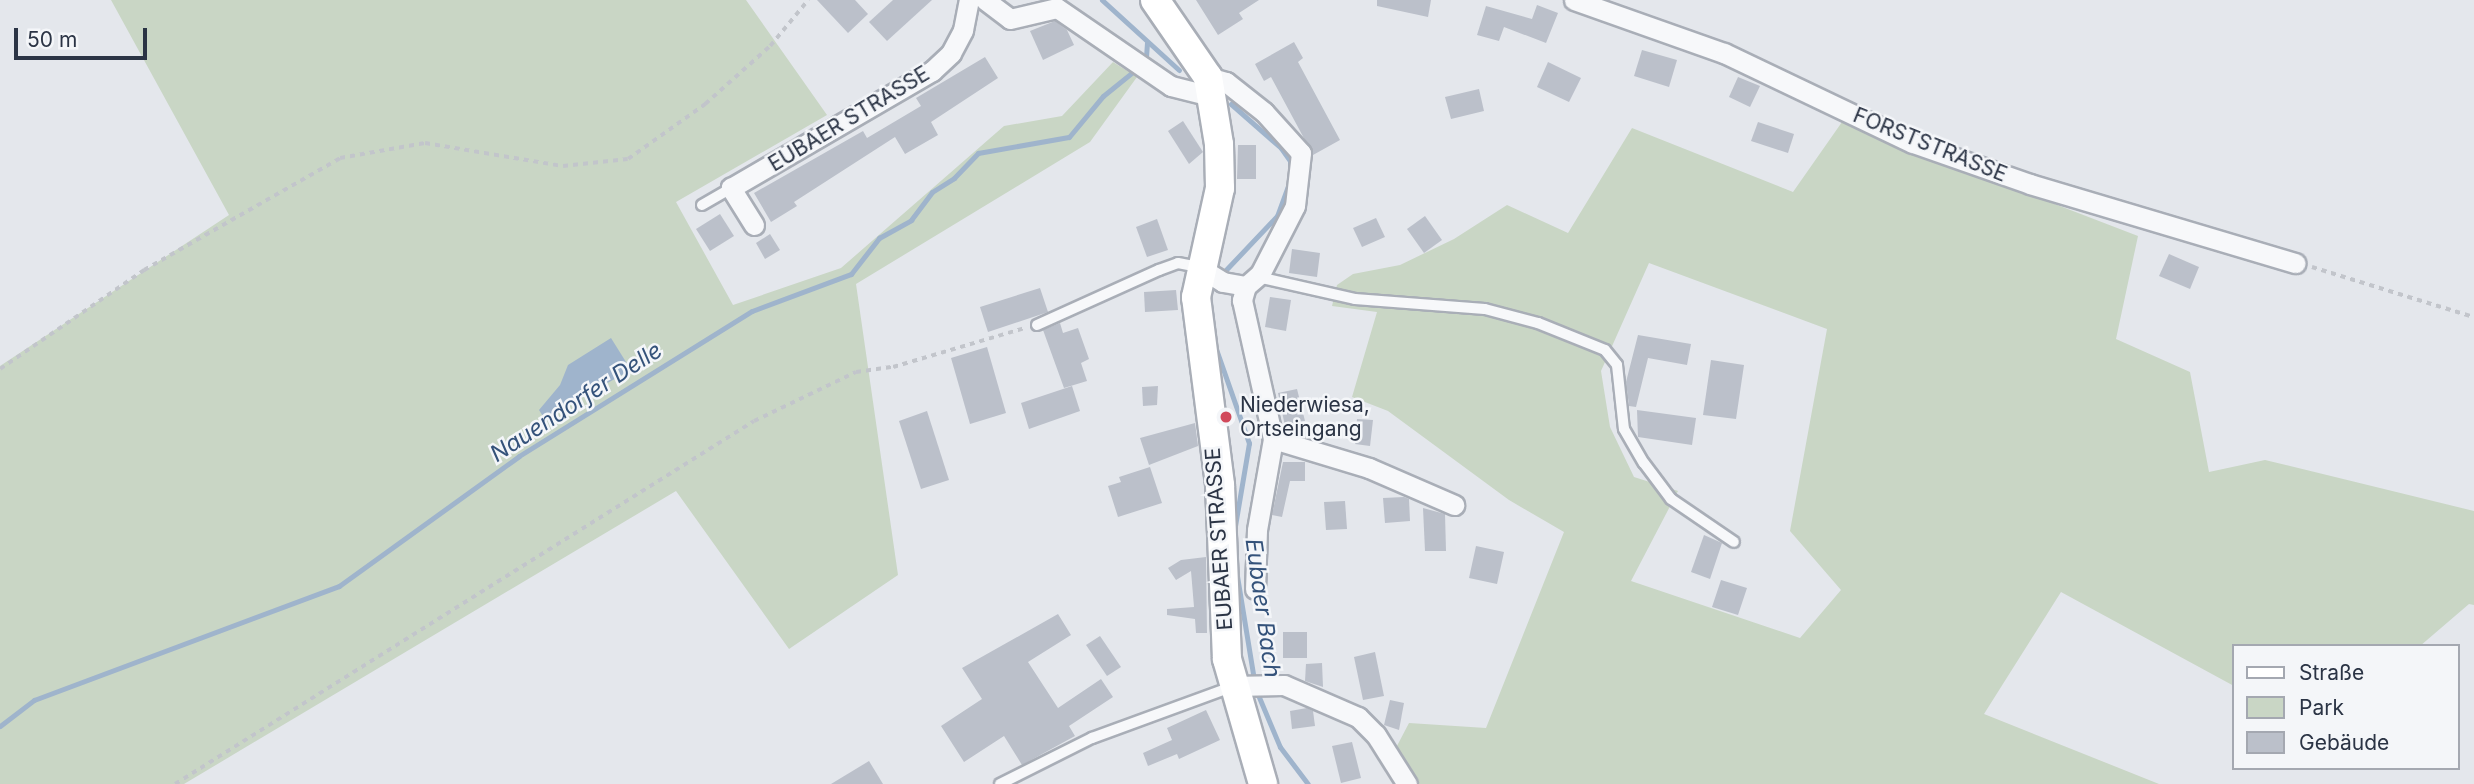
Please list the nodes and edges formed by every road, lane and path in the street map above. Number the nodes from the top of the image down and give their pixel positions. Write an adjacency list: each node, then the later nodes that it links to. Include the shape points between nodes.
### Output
1 (808, 0): 15 (path, via 769,47 705,104 628,159 563,166 425,143 340,158 144,270)
2 (969, 0): 7 (street, EUBAER STRASSE, via 963,30 951,53 932,71)
3 (985, 0): 6 (street, EUBAER STRASSE, via 1010,19 1057,8 1171,86)
4 (1574, 0): 10 (street, FORSTSTRASSE, via 1724,53 1913,142 2030,184)
5 (1163, 2): 6 (street, EUBAER STRASSE)
6 (1210, 86): 11 (street, EUBAER STRASSE, via 1220,188); 12 (street, EUBAER STRASSE, via 1226,82 1264,112 1301,153 1295,206)
7 (732, 188): 8 (lane); 9 (street)
8 (702, 205)
9 (754, 225)
10 (2295, 263): 13 (path, via 2367,281)
11 (1211, 274): 12 (street); 14 (lane, via 1178,263); 20 (street, EUBAER STRASSE, via 1196,298 1220,485 1222,584)
12 (1251, 282): 16 (street, EUBAER STRASSE, via 1242,300); 18 (lane, via 1355,299 1485,309 1538,323 1605,350 1617,365 1624,429 1644,463 1671,499)
13 (2474, 317)
14 (1037, 325): 21 (path, via 894,367 856,372 754,421)
15 (0, 369)
16 (1272, 439): 17 (street, via 1369,468); 19 (street, EUBAER STRASSE, via 1257,530)
17 (1454, 505)
18 (1734, 542)
19 (1255, 589)
20 (1247, 684): 22 (lane, via 1092,738); 23 (street, EUBAER STRASSE); 24 (street, via 1305,692 1358,717 1376,735)
21 (176, 784)
22 (1000, 784)
23 (1264, 784)
24 (1407, 784)

